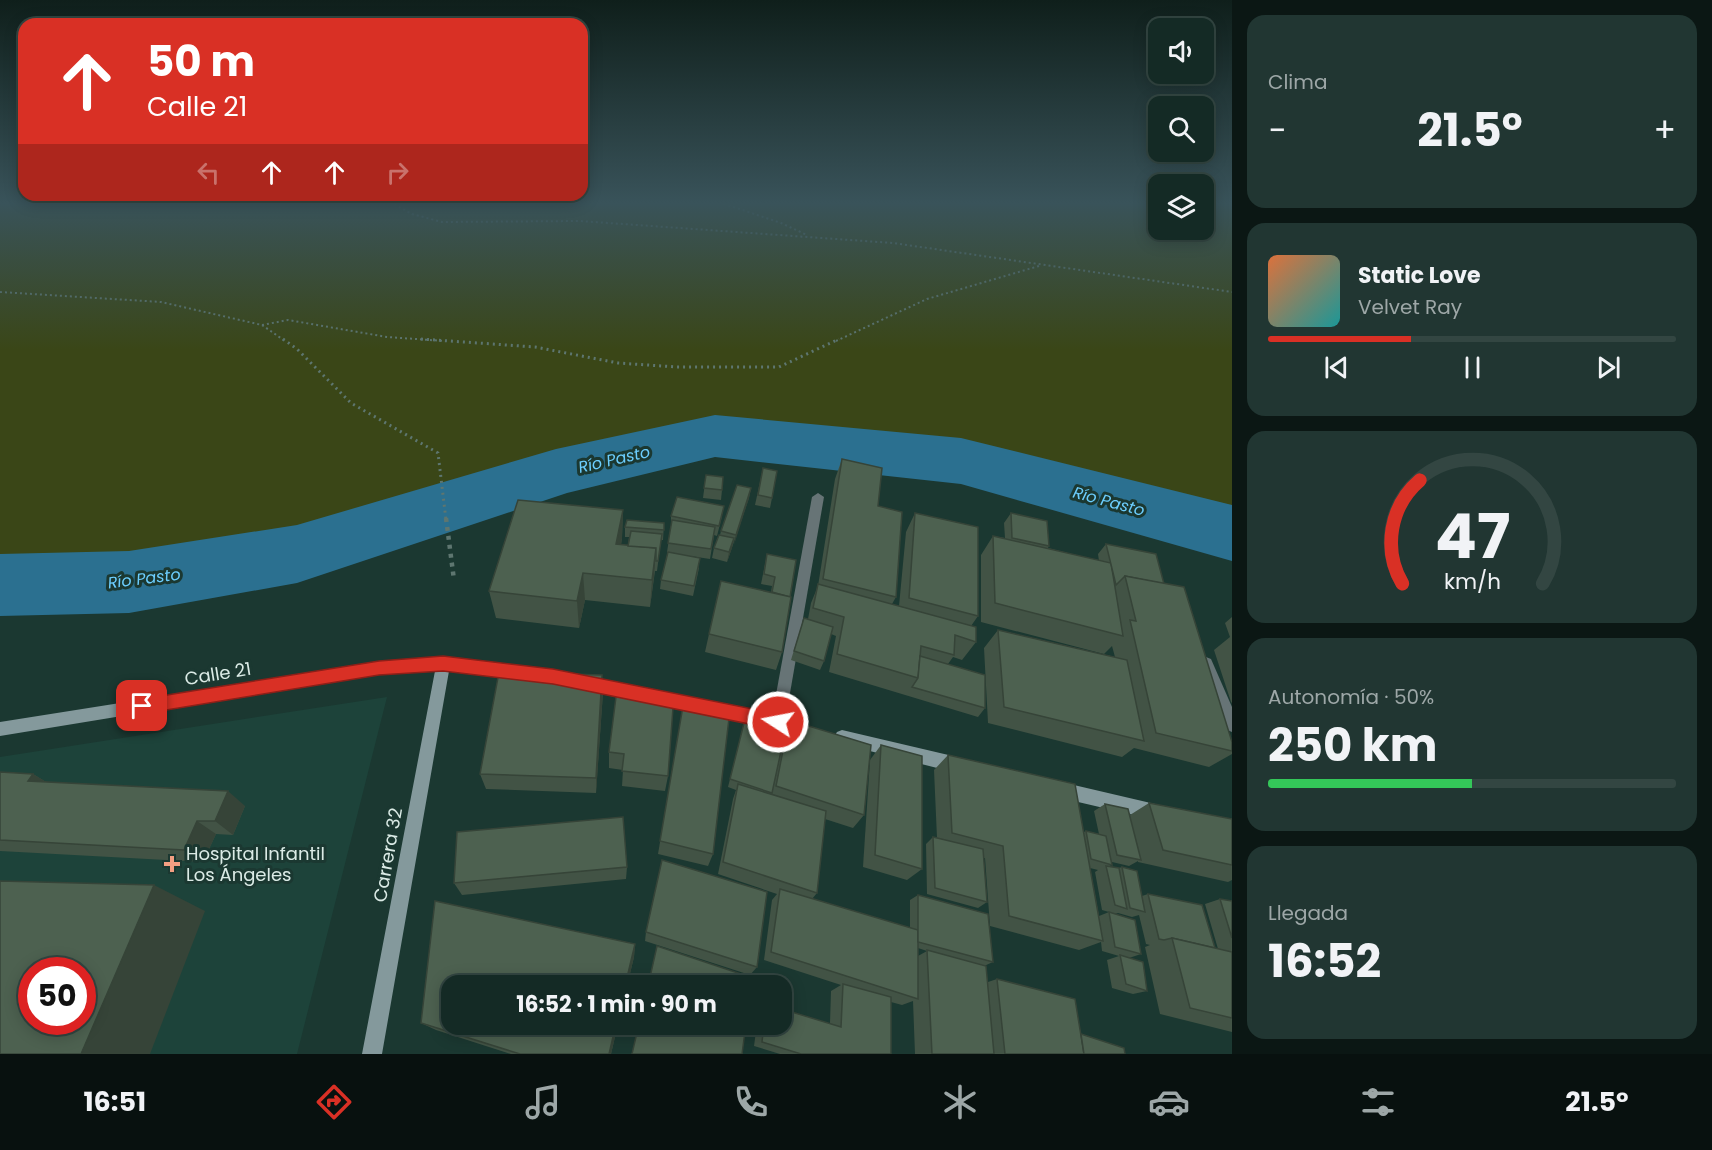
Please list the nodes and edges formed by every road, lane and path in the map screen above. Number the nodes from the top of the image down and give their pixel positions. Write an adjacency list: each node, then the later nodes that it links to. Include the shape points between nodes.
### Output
1 (948, 251): 2 (path)
2 (1042, 265): 4 (path); 5 (path, via 927,299 779,368 618,363 535,347 387,337 288,320)
3 (0, 292): 5 (path, via 161,302)
4 (1232, 292)
5 (262, 325): 7 (path, via 297,349 351,403 438,453)
6 (818, 497): 12 (street)
7 (454, 580)
8 (1202, 653): 13 (street)
9 (443, 664): 10 (main road, Calle 21); 14 (main road, Calle 21, via 379,668); 18 (main road, Carrera 32)
10 (542, 675)
11 (575, 681): 12 (main road)
12 (778, 722): 15 (main road)
13 (1232, 725)
14 (0, 729)
15 (976, 769)
16 (1046, 786): 17 (main road)
17 (1174, 817)
18 (372, 1054)

